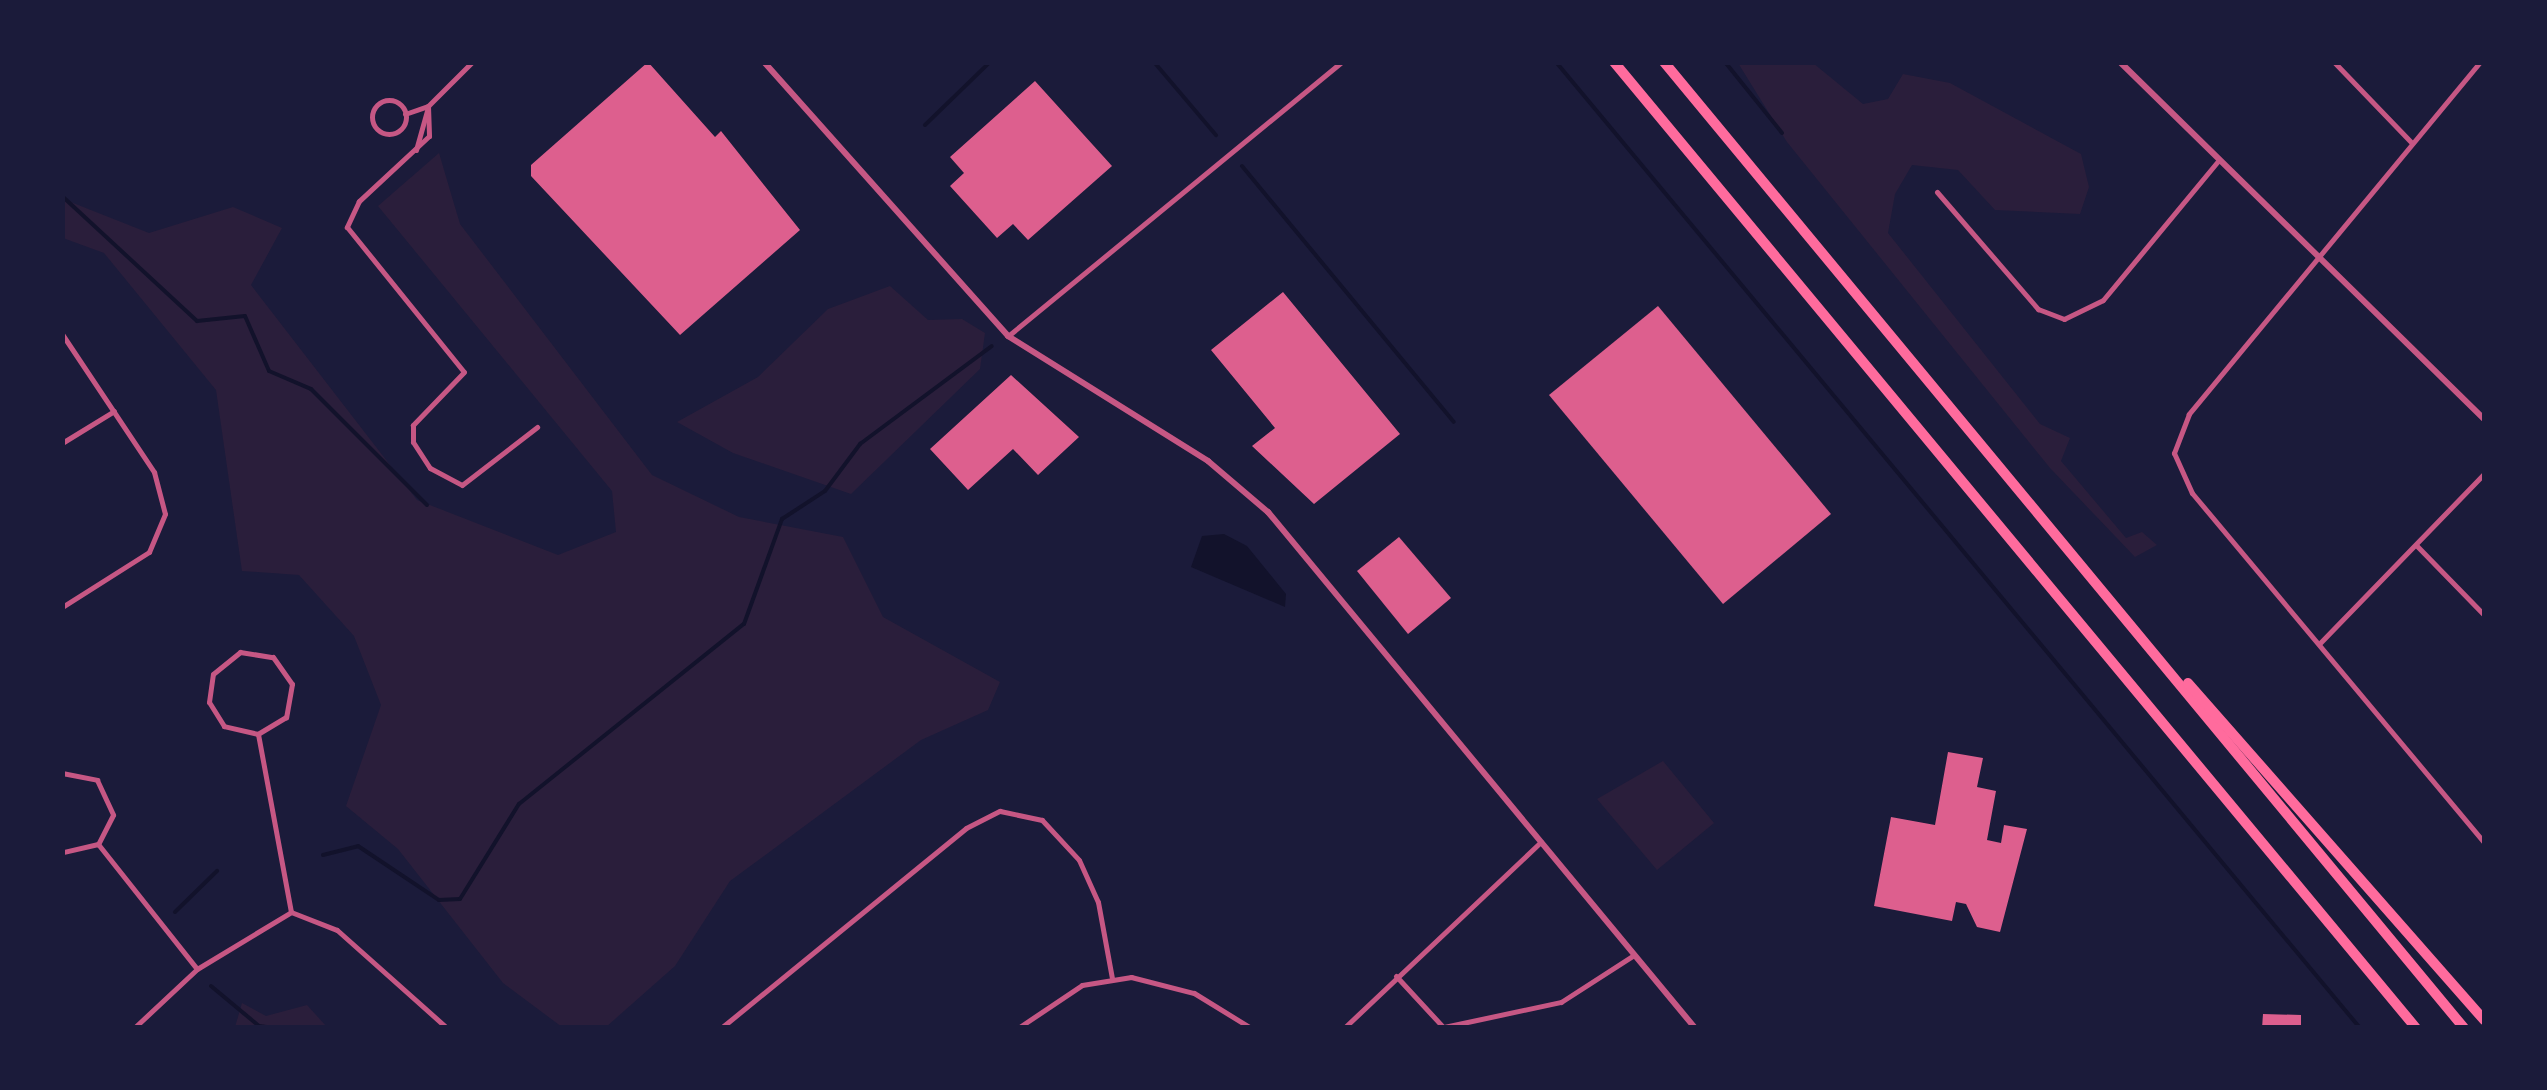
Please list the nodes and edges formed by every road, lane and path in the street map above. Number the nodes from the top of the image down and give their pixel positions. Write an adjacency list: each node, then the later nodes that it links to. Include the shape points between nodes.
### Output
1 (472, 62): 9 (street)
2 (764, 62): 17 (street)
3 (1342, 62): 17 (street)
4 (1614, 62): 48 (highway)
5 (1664, 62): 23 (highway)
6 (2120, 62): 13 (street)
7 (2334, 62): 11 (street)
8 (2480, 62): 11 (street)
9 (428, 106): 10 (street); 12 (street); 12 (street, via 428,136)
10 (406, 114): 10 (street, via 392,134 372,121 385,100)
11 (2412, 143): 15 (street)
12 (416, 150): 20 (street, via 359,200 347,227 464,372 413,425 413,442 430,468 462,485)
13 (2219, 160): 14 (street, via 2103,300 2064,320 2038,309); 15 (street)
14 (1936, 192)
15 (2319, 256): 19 (street); 27 (street, via 2189,414 2174,453 2192,493)
16 (62, 334): 18 (street)
17 (1008, 336): 30 (street, via 1248,492)
18 (114, 410): 21 (street); 25 (street, via 162,488 163,528 148,552)
19 (2484, 418)
20 (537, 428)
21 (62, 443)
22 (2484, 474): 24 (street)
23 (2052, 528): 39 (highway); 49 (highway)
24 (2417, 546): 26 (street); 27 (street)
25 (62, 608)
26 (2484, 614)
27 (2319, 644): 31 (street)
28 (258, 734): 28 (street, via 286,716 292,684 273,658 240,652 213,674 210,702 230,730); 34 (street)
29 (62, 773): 32 (street, via 91,777 109,796 112,822)
30 (1541, 842): 35 (street); 37 (street)
31 (2484, 842)
32 (98, 844): 33 (street); 36 (street)
33 (62, 852)
34 (291, 912): 36 (street); 43 (street, via 337,930)
35 (1634, 955): 41 (street, via 1561,1002); 47 (street)
36 (197, 969): 42 (street)
37 (1396, 976): 41 (street); 46 (street)
38 (1112, 978): 40 (street, via 1172,985); 44 (street, via 1098,902 1079,860 1042,820 1000,811 966,828); 45 (street, via 1068,992)
39 (2484, 1020)
40 (1246, 1026)
41 (1444, 1027)
42 (134, 1028)
43 (446, 1028)
44 (721, 1028)
45 (1018, 1028)
46 (1344, 1028)
47 (1695, 1028)
48 (2416, 1028)
49 (2464, 1028)

